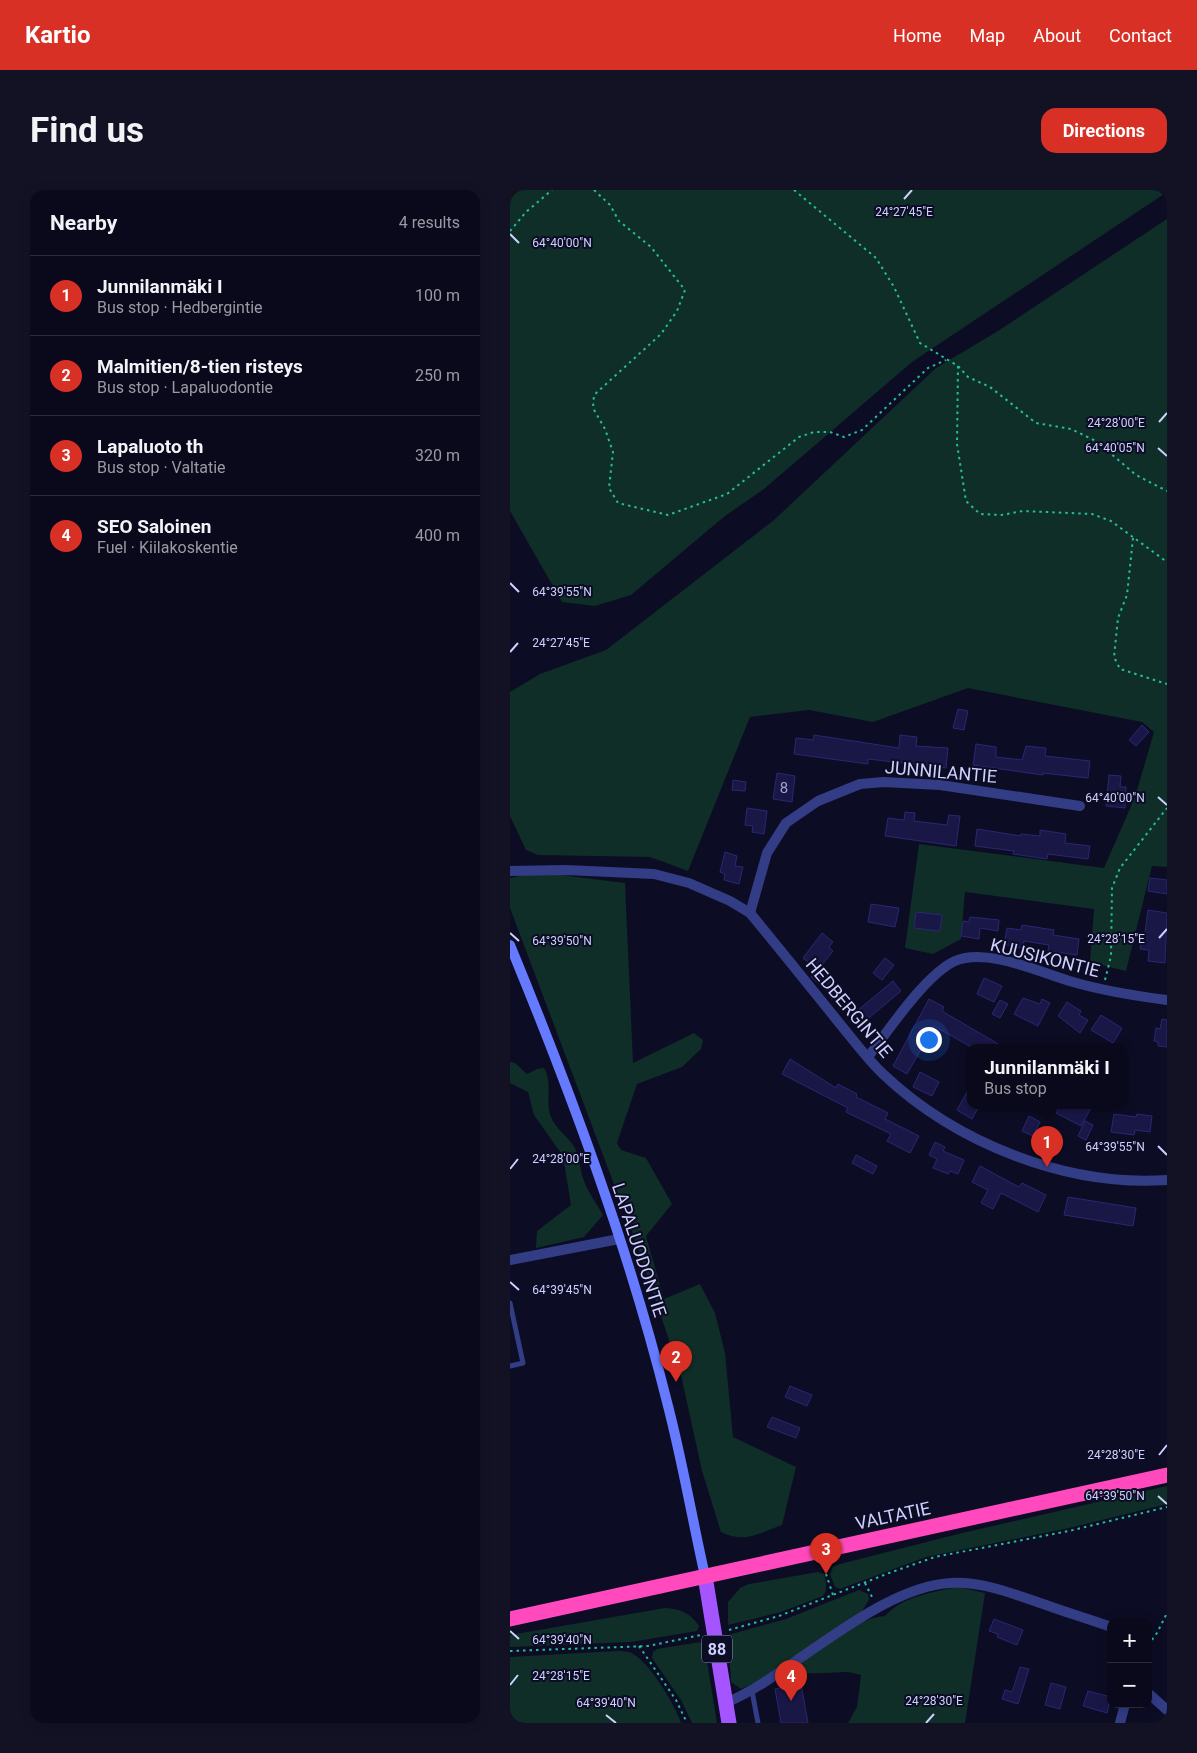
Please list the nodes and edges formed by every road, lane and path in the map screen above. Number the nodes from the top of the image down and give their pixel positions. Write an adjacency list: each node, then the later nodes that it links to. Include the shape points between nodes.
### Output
1 (552, 190): 4 (path)
2 (594, 190): 5 (path, via 610,204 619,221 651,247 685,290 677,311 660,334 594,395 593,408 613,452 609,488 618,503 668,515 726,494 798,437 814,432 830,432 844,437 862,430 928,368)
3 (794, 190): 5 (path, via 876,258 894,287 920,343)
4 (510, 230)
5 (946, 360): 6 (path)
6 (958, 366): 7 (path, via 968,377 990,388 1036,423 1071,429 1096,441 1136,476); 8 (path, via 957,444 966,501 980,514 1024,511 1092,514 1111,521)
7 (1167, 492)
8 (1133, 538): 9 (path); 10 (path, via 1127,595 1118,618 1114,657 1120,669)
9 (1167, 562)
10 (1167, 684)
11 (1080, 806): 14 (street, JUNNILANTIE, via 940,785 860,784 818,800 786,823 767,852)
12 (1167, 808): 16 (path, via 1120,868 1112,888 1111,956)
13 (510, 871): 14 (street, HEDBERGINTIE, via 654,874 689,883)
14 (750, 913): 18 (street, HEDBERGINTIE)
15 (510, 945): 20 (main road, LAPALUODONTIE, via 588,1147)
16 (1102, 990): 17 (street, KUUSIKONTIE); 18 (street, KUUSIKONTIE, via 1002,961 984,958 955,961 938,972)
17 (1167, 1000)
18 (868, 1057): 19 (street, HEDBERGINTIE, via 882,1073 939,1116 1009,1154 1096,1178)
19 (1167, 1180)
20 (619, 1239): 21 (street); 27 (main road, LAPALUODONTIE, via 667,1403)
21 (510, 1260)
22 (510, 1303): 23 (lane, via 523,1363)
23 (510, 1366)
24 (1167, 1476): 27 (highway, VALTATIE)
25 (1167, 1507): 28 (path, via 1068,1531 935,1557)
26 (826, 1574): 29 (path)
27 (705, 1576): 32 (highway, VALTATIE); 41 (main road, 88)
28 (865, 1583): 29 (path); 30 (path)
29 (833, 1595): 34 (path, via 780,1616)
30 (877, 1608): 33 (street, via 920,1589 964,1583 1000,1590); 39 (street)
31 (1167, 1613): 36 (path)
32 (510, 1619)
33 (1107, 1626)
34 (729, 1630)
35 (702, 1635): 37 (path)
36 (1152, 1638)
37 (639, 1646): 38 (path); 44 (path, via 676,1700)
38 (510, 1651)
39 (752, 1691): 41 (street); 46 (lane)
40 (1152, 1697): 43 (street)
41 (726, 1702): 45 (main road, 88)
42 (1124, 1708): 47 (street)
43 (1167, 1710)
44 (687, 1723)
45 (729, 1723)
46 (758, 1723)
47 (1120, 1723)

